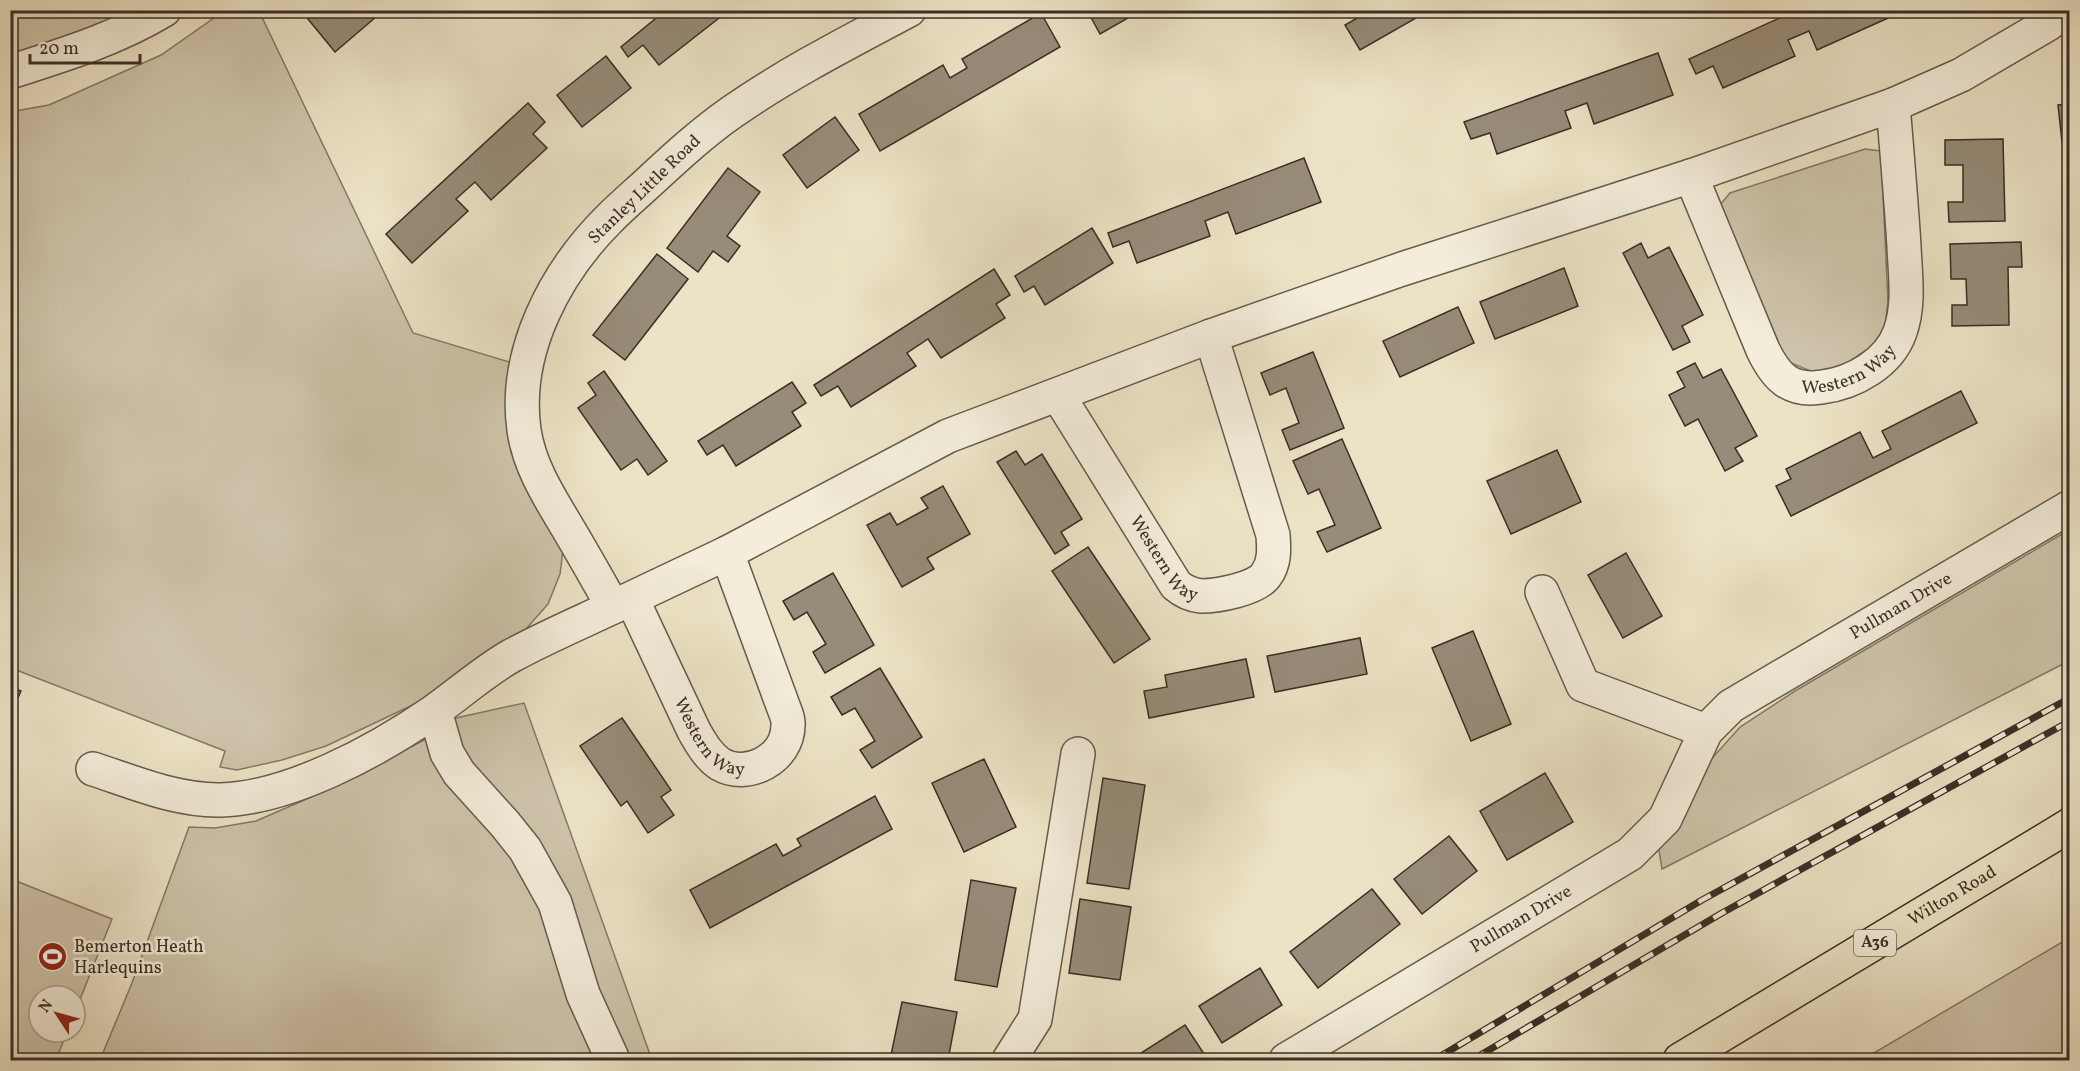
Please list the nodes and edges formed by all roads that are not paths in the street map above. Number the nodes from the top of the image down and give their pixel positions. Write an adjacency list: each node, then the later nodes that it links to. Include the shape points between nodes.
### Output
1 (164, 10): 4 (street, via 138,26 73,53)
2 (909, 10): 12 (street, Stanley Little Road, via 770,87 702,134 608,220 561,280 545,309 524,372 524,431 530,457 540,481)
3 (2066, 10): 5 (street, via 1961,75)
4 (10, 72)
5 (1893, 105): 6 (street); 6 (street, Western Way, via 1902,206 1905,313 1900,332 1886,356 1850,380 1833,386 1797,386 1777,374 1763,350)
6 (1691, 176): 7 (street, via 1402,269)
7 (1211, 336): 8 (street); 8 (street, Western Way, via 1274,535 1274,556 1265,578 1256,584 1219,595 1199,596 1176,585)
8 (1058, 395): 10 (street, via 948,436)
9 (2070, 507): 14 (street, Pullman Drive, via 1731,706)
10 (727, 553): 12 (street); 12 (street, Western Way, via 788,725 774,756 761,765 734,771 706,751)
11 (1542, 592): 14 (street, via 1583,685)
12 (622, 603): 13 (street, via 511,657)
13 (435, 711): 16 (street, via 351,760 312,778 249,797 219,800 178,796); 18 (street, via 447,753 459,773 525,849 555,903 583,994)
14 (1706, 731): 20 (street, Pullman Drive, via 1665,819 1630,854)
15 (1078, 754): 19 (street, via 1035,1019)
16 (93, 769)
17 (2070, 825): 21 (highway, Wilton Road / A36)
18 (613, 1060)
19 (1009, 1060)
20 (1286, 1060)
21 (1680, 1060)

